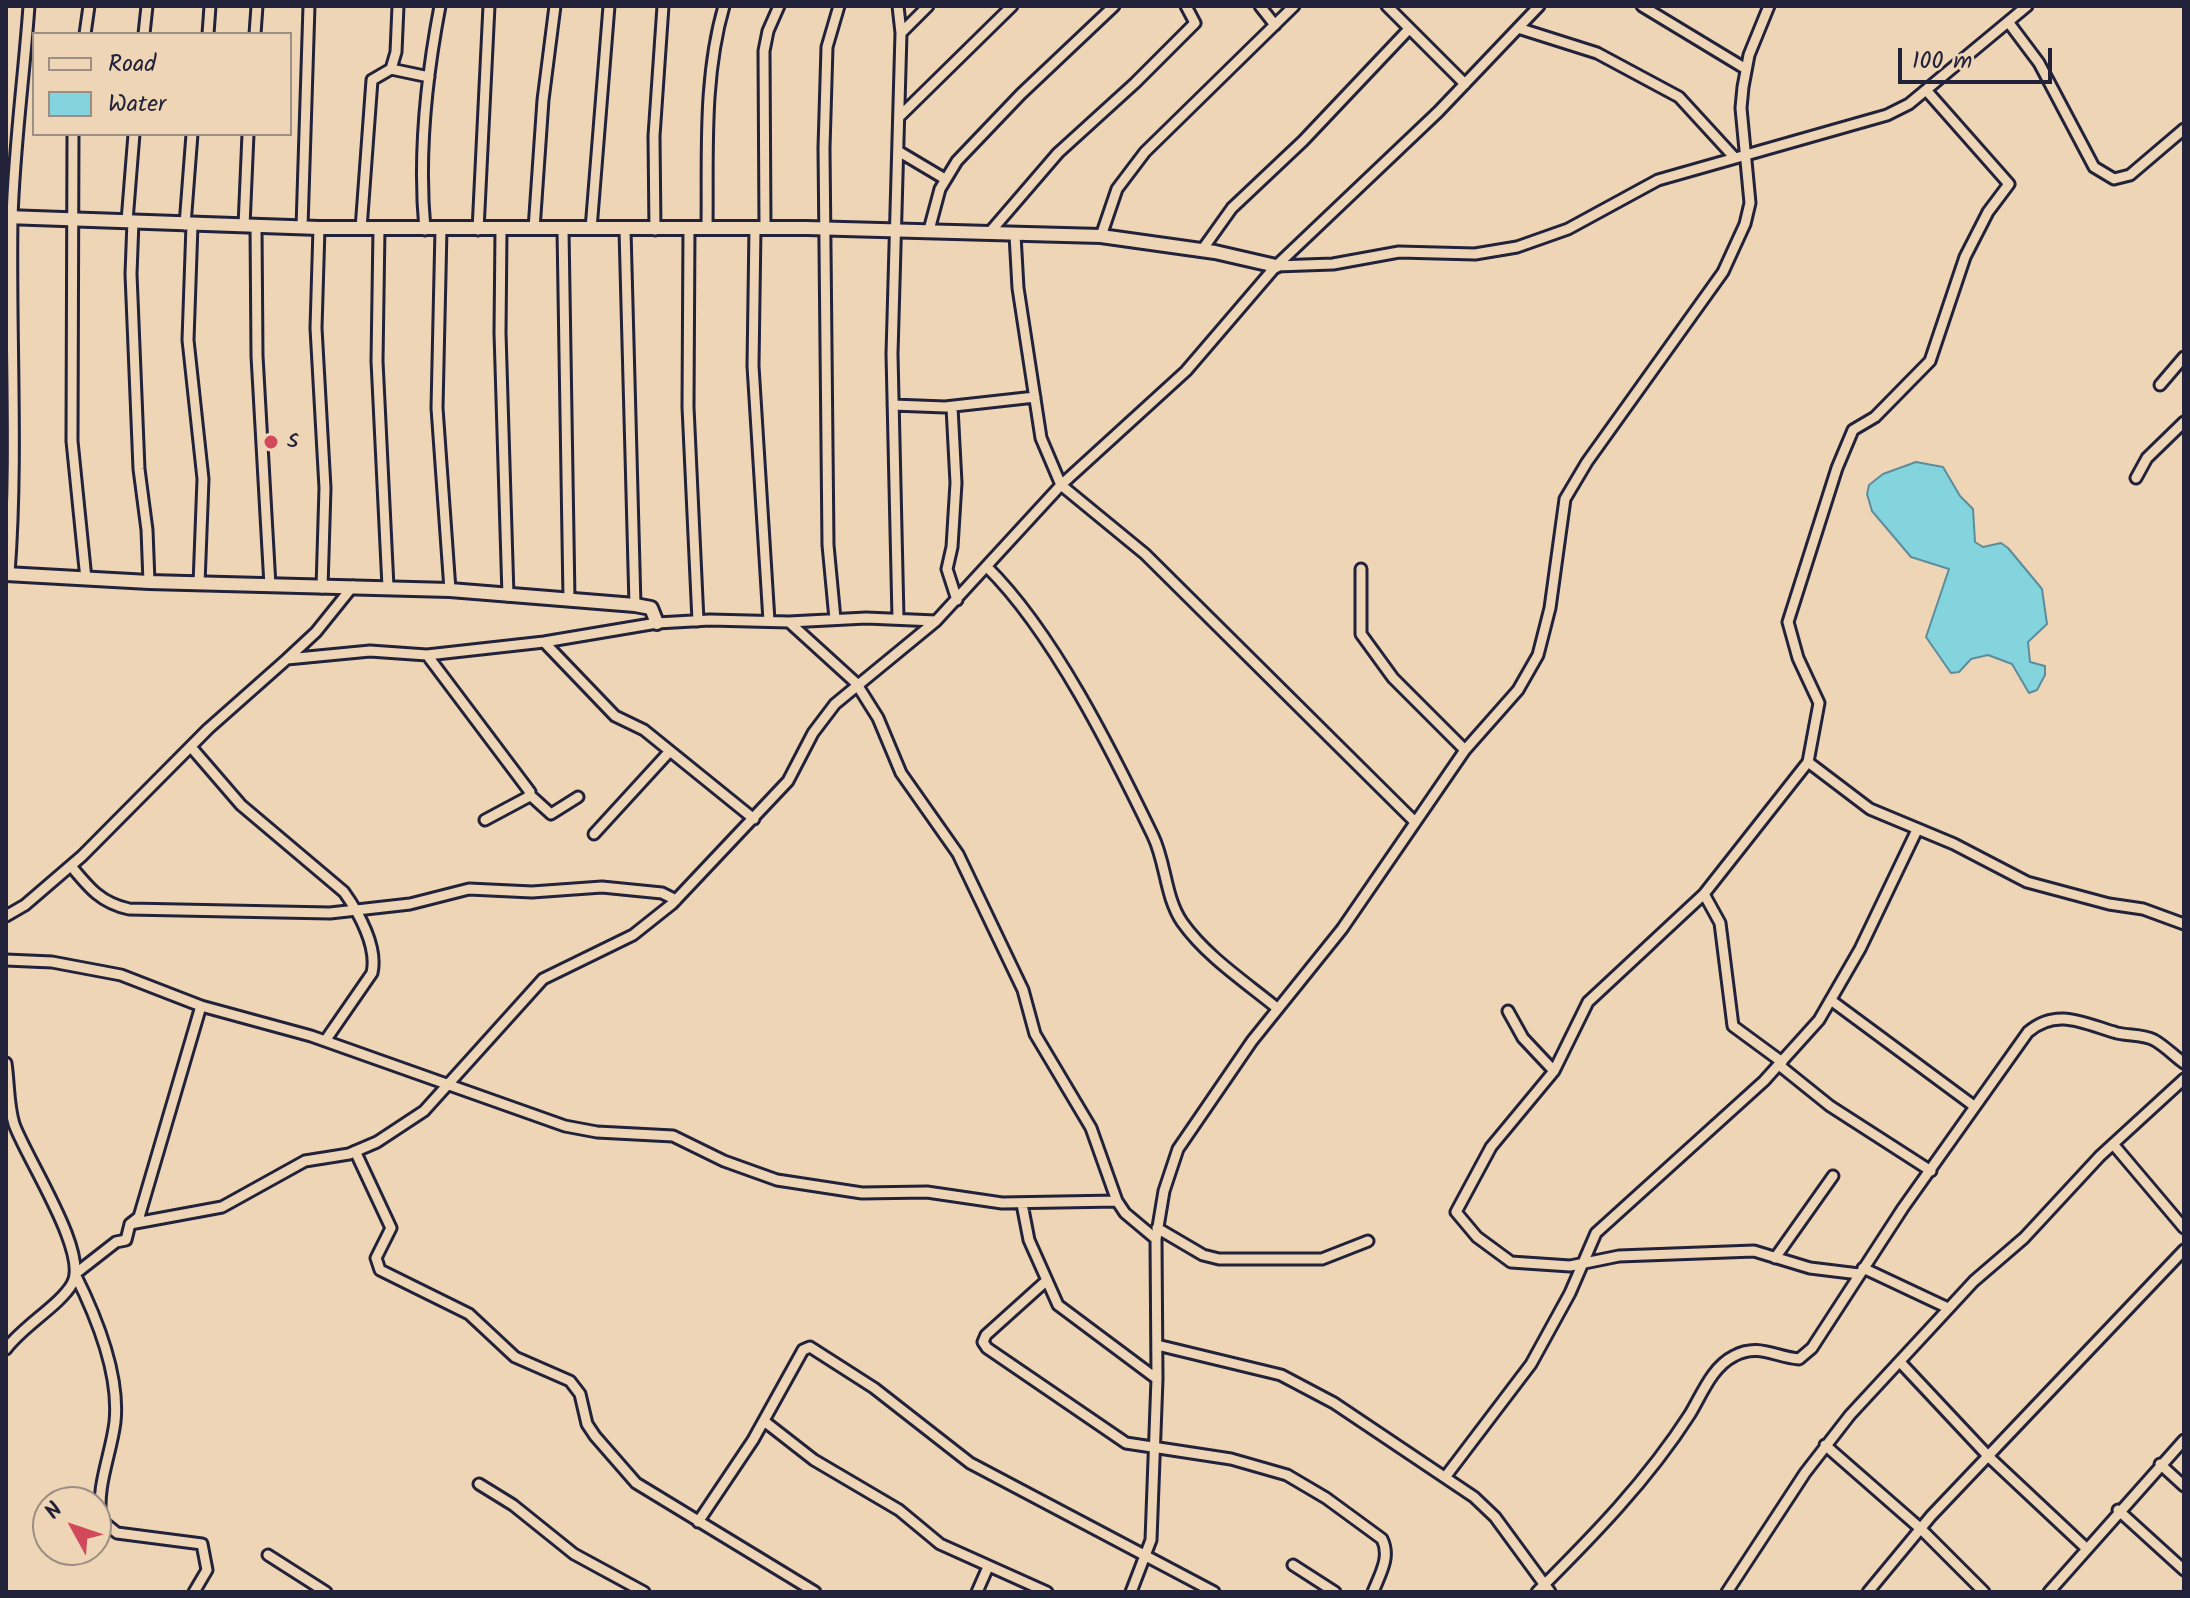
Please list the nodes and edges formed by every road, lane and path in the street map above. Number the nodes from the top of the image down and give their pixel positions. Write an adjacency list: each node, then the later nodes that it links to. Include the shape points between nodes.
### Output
1 (29, 6): 52 (street)
2 (89, 6): 32 (street)
3 (147, 6): 33 (street)
4 (210, 6): 34 (street)
5 (257, 6): 35 (street)
6 (309, 6): 57 (street)
7 (398, 6): 37 (street)
8 (440, 6): 39 (street)
9 (489, 6): 70 (street)
10 (555, 6): 65 (street)
11 (609, 6): 66 (street)
12 (663, 6): 74 (street, via 654,136)
13 (724, 6): 60 (street, via 713,56)
14 (779, 6): 61 (street, via 764,51)
15 (839, 6): 67 (street, via 826,59)
16 (898, 6): 36 (street)
17 (928, 6): 36 (street)
18 (1012, 6): 42 (street)
19 (1114, 6): 51 (street, via 1021,94)
20 (1186, 6): 76 (street, via 1195,23 1058,153)
21 (1260, 6): 29 (street)
22 (1294, 6): 29 (street)
23 (1387, 6): 31 (street)
24 (1539, 6): 30 (street)
25 (1642, 6): 38 (street)
26 (1769, 6): 38 (street)
27 (2027, 6): 28 (street)
28 (2009, 23): 41 (street); 43 (street, via 2039,63 2084,154 2104,175 2130,175)
29 (1275, 25): 78 (street, via 1145,152 1117,189)
30 (1518, 28): 40 (street); 50 (street, via 1597,53 1679,97)
31 (1409, 29): 40 (street); 79 (street, via 1232,208)
32 (85, 32)
33 (144, 32)
34 (208, 32)
35 (255, 32)
36 (901, 33): 42 (street)
37 (391, 69): 39 (street); 62 (street, via 371,84)
38 (1746, 69): 49 (street, via 1741,108)
39 (429, 77): 69 (street, via 422,175)
40 (1465, 84): 80 (street)
41 (1926, 90): 49 (street, via 1887,115); 118 (street, via 2009,184 1965,257 1930,361 1875,417 1853,430 1837,468 1788,622 1794,649 1819,703)
42 (899, 117): 48 (street)
43 (2184, 129)
44 (73, 136): 53 (street)
45 (134, 136): 54 (street)
46 (192, 136): 55 (street)
47 (248, 136): 56 (street)
48 (898, 151): 51 (street); 68 (street)
49 (1747, 154): 50 (street); 116 (street, via 1750,203 1736,246 1565,499 1538,655 1518,690)
50 (1734, 157): 80 (street, via 1658,180 1554,235 1499,251 1399,252 1333,264)
51 (945, 179): 75 (street)
52 (9, 217): 53 (street); 91 (street, via 15,493)
53 (72, 219): 54 (street); 92 (street, via 72,441)
54 (130, 221): 55 (street); 93 (street)
55 (188, 225): 56 (street); 94 (street, via 188,340 203,479)
56 (250, 226): 57 (street); 95 (street)
57 (302, 227): 58 (street)
58 (319, 228): 62 (street); 98 (street, via 315,315 325,488)
59 (689, 228): 60 (street); 74 (street); 106 (street, via 688,407)
60 (707, 228): 61 (street)
61 (760, 228): 67 (street); 107 (street, via 753,366)
62 (361, 229): 63 (street)
63 (379, 229): 69 (street); 97 (street, via 377,361)
64 (441, 229): 69 (street); 70 (street); 99 (street, via 437,408)
65 (534, 229): 71 (street); 72 (street)
66 (591, 229): 72 (street); 73 (street)
67 (824, 229): 68 (street); 105 (street, via 828,545)
68 (897, 229): 75 (street); 84 (street)
69 (425, 230)
70 (478, 230): 71 (street)
71 (501, 230): 100 (street)
72 (563, 230): 101 (street)
73 (625, 230): 74 (street); 103 (street)
74 (655, 230)
75 (929, 230): 76 (street)
76 (990, 232): 77 (street)
77 (1015, 235): 78 (street); 83 (street)
78 (1101, 236): 79 (street)
79 (1202, 250): 80 (street)
80 (1276, 266): 88 (street, via 1186,371)
81 (2184, 357): 82 (street)
82 (2160, 385)
83 (1035, 397): 85 (street); 88 (street, via 1046,454)
84 (893, 405): 85 (street); 104 (street)
85 (952, 407): 102 (street, via 955,496 947,569)
86 (2184, 422): 87 (street, via 2147,458)
87 (2136, 478)
88 (1061, 485): 89 (street); 123 (street, via 1145,554)
89 (987, 567): 102 (street); 135 (street, via 1026,611 1080,697 1154,838 1182,921 1200,944)
90 (1361, 569): 116 (street, via 1361,634 1393,678)
91 (8, 574): 92 (street)
92 (86, 579): 93 (street)
93 (149, 582): 94 (street)
94 (199, 584): 95 (street)
95 (270, 586): 98 (street)
96 (353, 586): 97 (street); 98 (street); 113 (street, via 335,612)
97 (388, 587): 99 (street)
98 (322, 588)
99 (450, 590): 100 (street)
100 (508, 596): 101 (street)
101 (569, 599): 103 (street)
102 (957, 600): 108 (street)
103 (635, 605): 110 (street, via 651,608)
104 (898, 618): 105 (street); 108 (street)
105 (835, 619): 109 (street)
106 (698, 621): 107 (street); 110 (street)
107 (769, 621): 109 (street)
108 (936, 621): 114 (street)
109 (789, 622): 114 (street)
110 (657, 623): 111 (street)
111 (544, 642): 112 (street); 117 (street, via 615,716)
112 (427, 655): 113 (street, via 370,651); 119 (street)
113 (287, 659): 115 (street)
114 (856, 683): 121 (street, via 820,723 788,781); 149 (street, via 878,718 901,773 958,854 1019,980 1035,1034 1091,1128)
115 (191, 747): 126 (street); 129 (street, via 241,805 344,892)
116 (1465, 750): 123 (street)
117 (670, 751): 121 (street); 125 (street)
118 (1808, 762): 124 (street, via 1859,802); 127 (street)
119 (530, 795): 120 (street, via 551,814); 122 (street)
120 (578, 797)
121 (754, 819): 128 (street)
122 (485, 820)
123 (1414, 821): 135 (street, via 1342,929)
124 (1917, 830): 131 (street, via 2027,882); 133 (street)
125 (594, 834)
126 (71, 866): 129 (street, via 95,895 129,909 296,915); 130 (street)
127 (1704, 894): 140 (street, via 1720,923 1733,1026); 141 (street, via 1588,1002)
128 (676, 900): 129 (street, via 662,893 602,887 469,889); 143 (street, via 633,935 543,979)
129 (356, 910): 137 (street, via 367,935 372,973)
130 (6, 916)
131 (2184, 924)
132 (6, 960): 134 (street, via 121,975)
133 (1832, 1001): 140 (street); 144 (street)
134 (201, 1006): 137 (street); 151 (street, via 139,1217)
135 (1277, 1008): 152 (street, via 1178,1149)
136 (1508, 1011): 141 (street, via 1535,1054)
137 (325, 1041): 143 (street)
138 (6, 1063): 160 (street, via 15,1127 74,1249)
139 (2184, 1063): 144 (street, via 2143,1036 2082,1020 2045,1019 2028,1032)
140 (1781, 1064): 147 (street, via 1830,1106); 158 (street, via 1596,1233)
141 (1554, 1071): 158 (street, via 1491,1147 1456,1212 1506,1261)
142 (2184, 1079): 145 (street)
143 (449, 1084): 146 (street, via 411,1121); 150 (street, via 565,1126 673,1136 777,1180 883,1195 927,1192)
144 (1974, 1106): 147 (street)
145 (2113, 1144): 153 (street); 162 (street)
146 (355, 1151): 151 (street, via 305,1161 222,1207); 177 (street, via 391,1228 376,1258 380,1270 469,1314 515,1357 570,1381 580,1394 587,1424 626,1472 653,1497)
147 (1931, 1171): 159 (street)
148 (1833, 1176): 157 (street)
149 (1117, 1201): 150 (street); 154 (street)
150 (1022, 1204): 161 (street, via 1029,1240)
151 (130, 1224): 160 (street, via 126,1240)
152 (1157, 1228): 154 (street); 155 (street, via 1219,1259 1322,1259)
153 (2184, 1228)
154 (1156, 1239): 163 (street)
155 (1368, 1241)
156 (2184, 1250): 171 (street)
157 (1775, 1258): 158 (street, via 1754,1251 1679,1253); 159 (street, via 1810,1268)
158 (1582, 1264): 173 (street, via 1531,1364)
159 (1861, 1271): 162 (street); 185 (street, via 1836,1316 1799,1359 1758,1349 1735,1355 1717,1369 1621,1508)
160 (75, 1274): 164 (street, via 72,1285); 186 (street, via 97,1314 115,1395 114,1428 100,1492 101,1520 117,1533 202,1544 207,1570)
161 (1046, 1281): 166 (street, via 1058,1305); 170 (street, via 983,1342 1111,1435)
162 (1948, 1308): 165 (street)
163 (1157, 1345): 166 (street); 173 (street, via 1299,1382)
164 (6, 1349)
165 (1900, 1362): 169 (street); 171 (street)
166 (1157, 1379): 170 (street)
167 (764, 1421): 177 (street); 181 (street, via 803,1350 810,1347 874,1388 970,1463); 183 (street, via 814,1460 899,1510 940,1544)
168 (2184, 1440): 172 (street)
169 (1825, 1445): 178 (street); 197 (street)
170 (1153, 1448): 181 (street); 195 (street, via 1260,1466 1318,1492 1382,1539 1386,1559)
171 (1989, 1457): 178 (street); 179 (street)
172 (2160, 1464): 175 (street); 176 (street)
173 (1446, 1476): 185 (street, via 1495,1517)
174 (479, 1484): 188 (street, via 574,1554)
175 (2184, 1486)
176 (2118, 1510): 179 (street); 184 (street)
177 (698, 1522): 189 (street)
178 (1921, 1529): 198 (street); 199 (street)
179 (2086, 1548): 200 (street)
180 (268, 1555): 187 (street)
181 (1147, 1557): 192 (street); 193 (street)
182 (1293, 1565): 194 (street)
183 (988, 1567): 190 (street); 191 (street)
184 (2184, 1570)
185 (1548, 1588): 196 (street)
186 (194, 1592)
187 (326, 1592)
188 (644, 1592)
189 (815, 1592)
190 (977, 1592)
191 (1047, 1592)
192 (1131, 1592)
193 (1214, 1592)
194 (1335, 1592)
195 (1373, 1592)
196 (1537, 1592)
197 (1727, 1592)
198 (1868, 1592)
199 (1984, 1592)
200 (2049, 1592)

